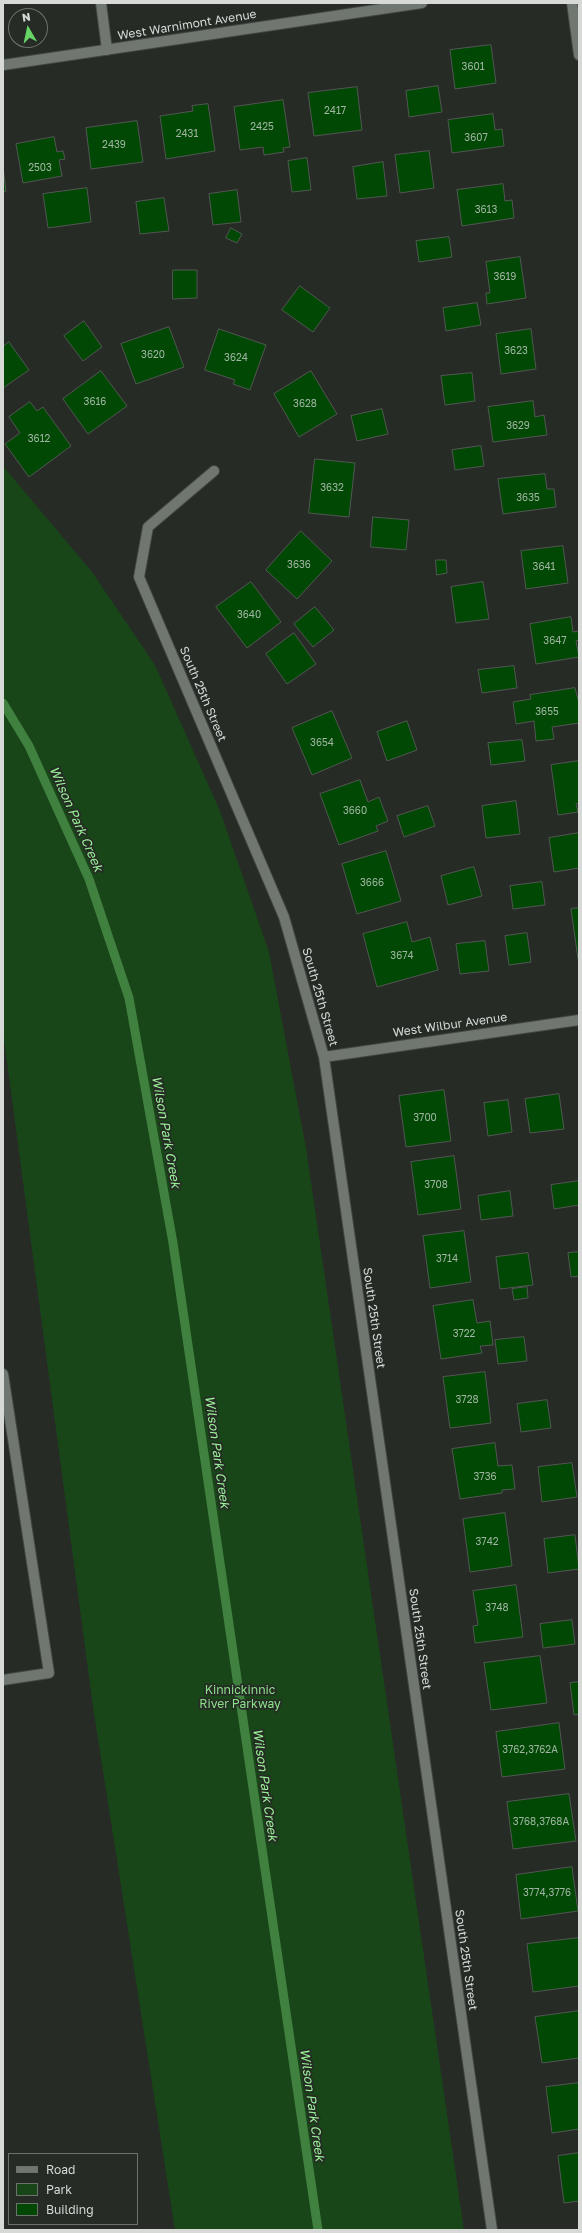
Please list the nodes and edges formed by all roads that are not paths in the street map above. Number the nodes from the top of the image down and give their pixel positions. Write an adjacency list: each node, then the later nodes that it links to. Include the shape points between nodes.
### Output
1 (101, 3): 4 (street)
2 (422, 3): 4 (street, West Warnimont Avenue)
3 (572, 3): 5 (street)
4 (107, 50): 6 (street, West Warnimont Avenue)
5 (579, 56)
6 (3, 66)
7 (214, 470): 9 (street, South 25th Street, via 148,527 138,577 284,916)
8 (579, 1020): 9 (street, West Wilbur Avenue)
9 (324, 1057): 12 (street, South 25th Street)
10 (3, 1374): 11 (street, via 49,1673)
11 (3, 1680)
12 (492, 2230)

